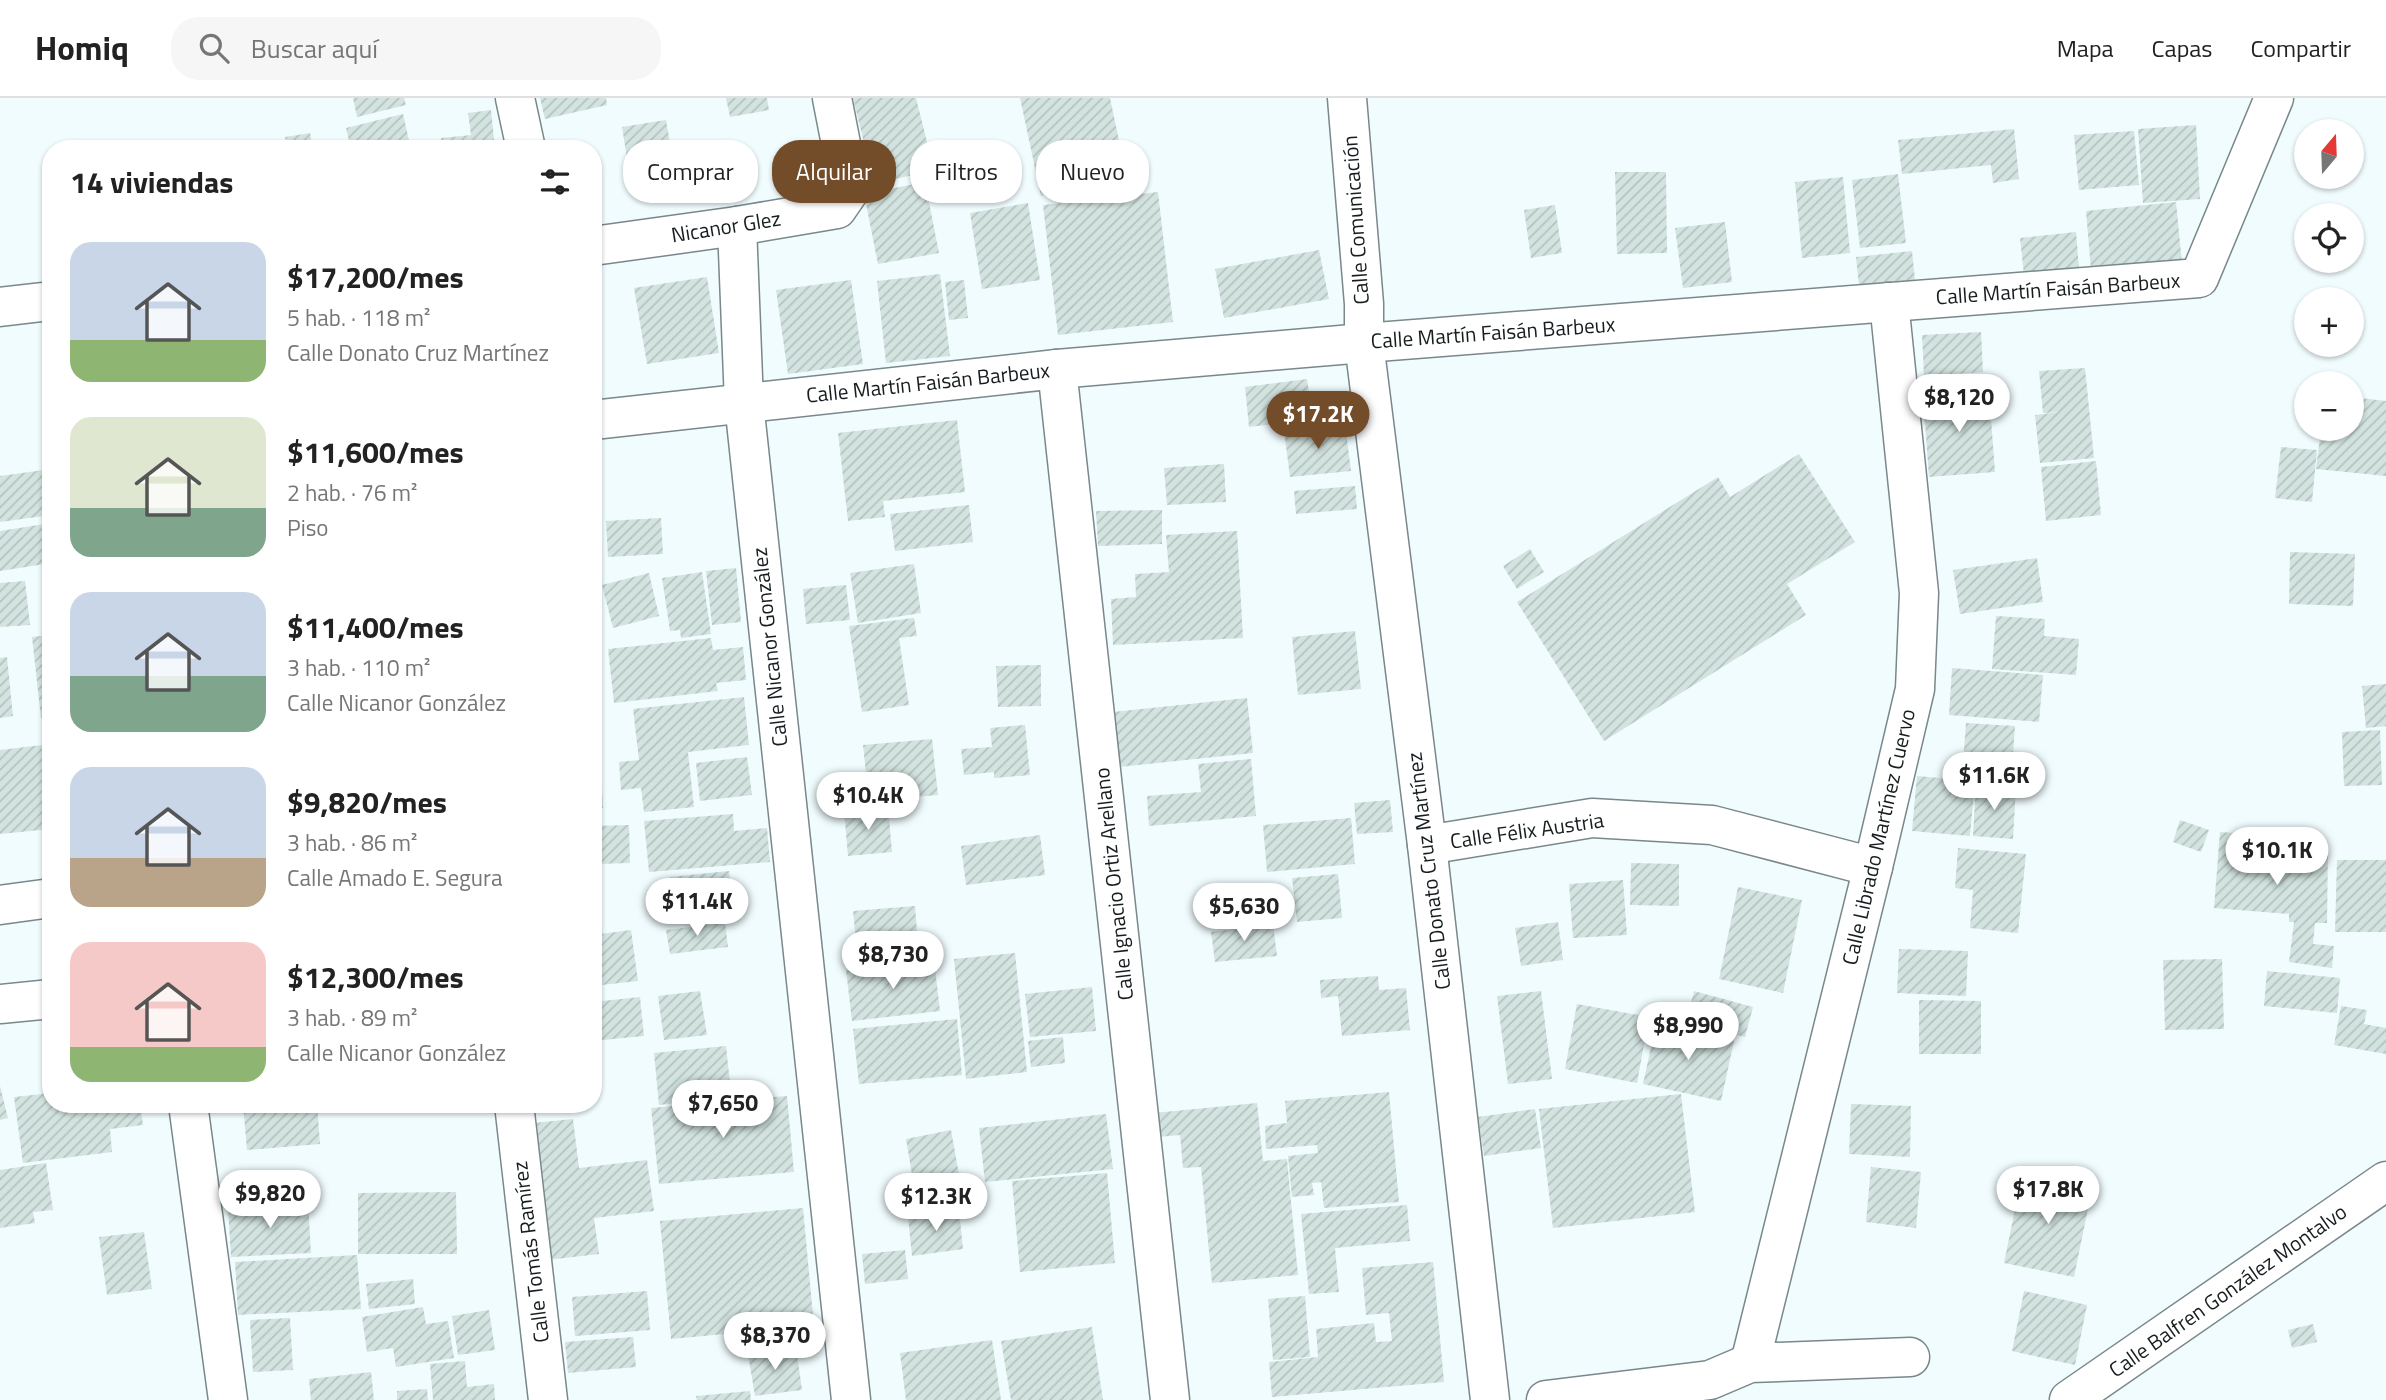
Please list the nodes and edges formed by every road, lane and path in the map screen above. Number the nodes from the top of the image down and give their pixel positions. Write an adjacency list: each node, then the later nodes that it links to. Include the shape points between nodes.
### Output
1 (515, 98): 5 (street)
2 (832, 98): 6 (street, Nicanor Glez, via 850,190 837,209)
3 (1347, 98): 11 (street, Calle Comunicación)
4 (2274, 98): 9 (street, Calle Martín Faisán Barbeux, via 2199,278)
5 (524, 140)
6 (737, 226): 7 (street, Nicanor Glez); 13 (street, Calle Nicanor González)
7 (602, 245)
8 (42, 302): 10 (street)
9 (1889, 302): 11 (street, Calle Martín Faisán Barbeux); 16 (street, Calle Librado Martínez Cuervo, via 1919,593 1914,690)
10 (0, 307)
11 (1364, 342): 12 (street, Calle Martín Faisán Barbeux); 15 (street, Calle Donato Cruz Martínez)
12 (1057, 369): 13 (street, Calle Martín Faisán Barbeux); 29 (street, Calle Ignacio Ortiz Arellano)
13 (744, 403): 14 (street, Calle Martín Faisán Barbeux); 28 (street, Calle Nicanor González)
14 (602, 419)
15 (1427, 845): 16 (street, Calle Félix Austria, via 1592,818 1712,825); 30 (street, Calle Donato Cruz Martínez)
16 (1873, 867): 25 (street, Calle Librado Martínez Cuervo)
17 (42, 899): 18 (street)
18 (0, 905)
19 (42, 1000): 20 (street)
20 (0, 1004)
21 (189, 1113): 26 (street)
22 (515, 1113): 27 (street, Calle Tomás Ramírez)
23 (2386, 1181): 32 (street, Calle Balfren González Montalvo)
24 (1910, 1357): 25 (street)
25 (1750, 1363): 31 (street, via 1710,1380)
26 (228, 1400)
27 (548, 1400)
28 (851, 1400)
29 (1170, 1400)
30 (1490, 1400)
31 (1546, 1400)
32 (2069, 1400)

